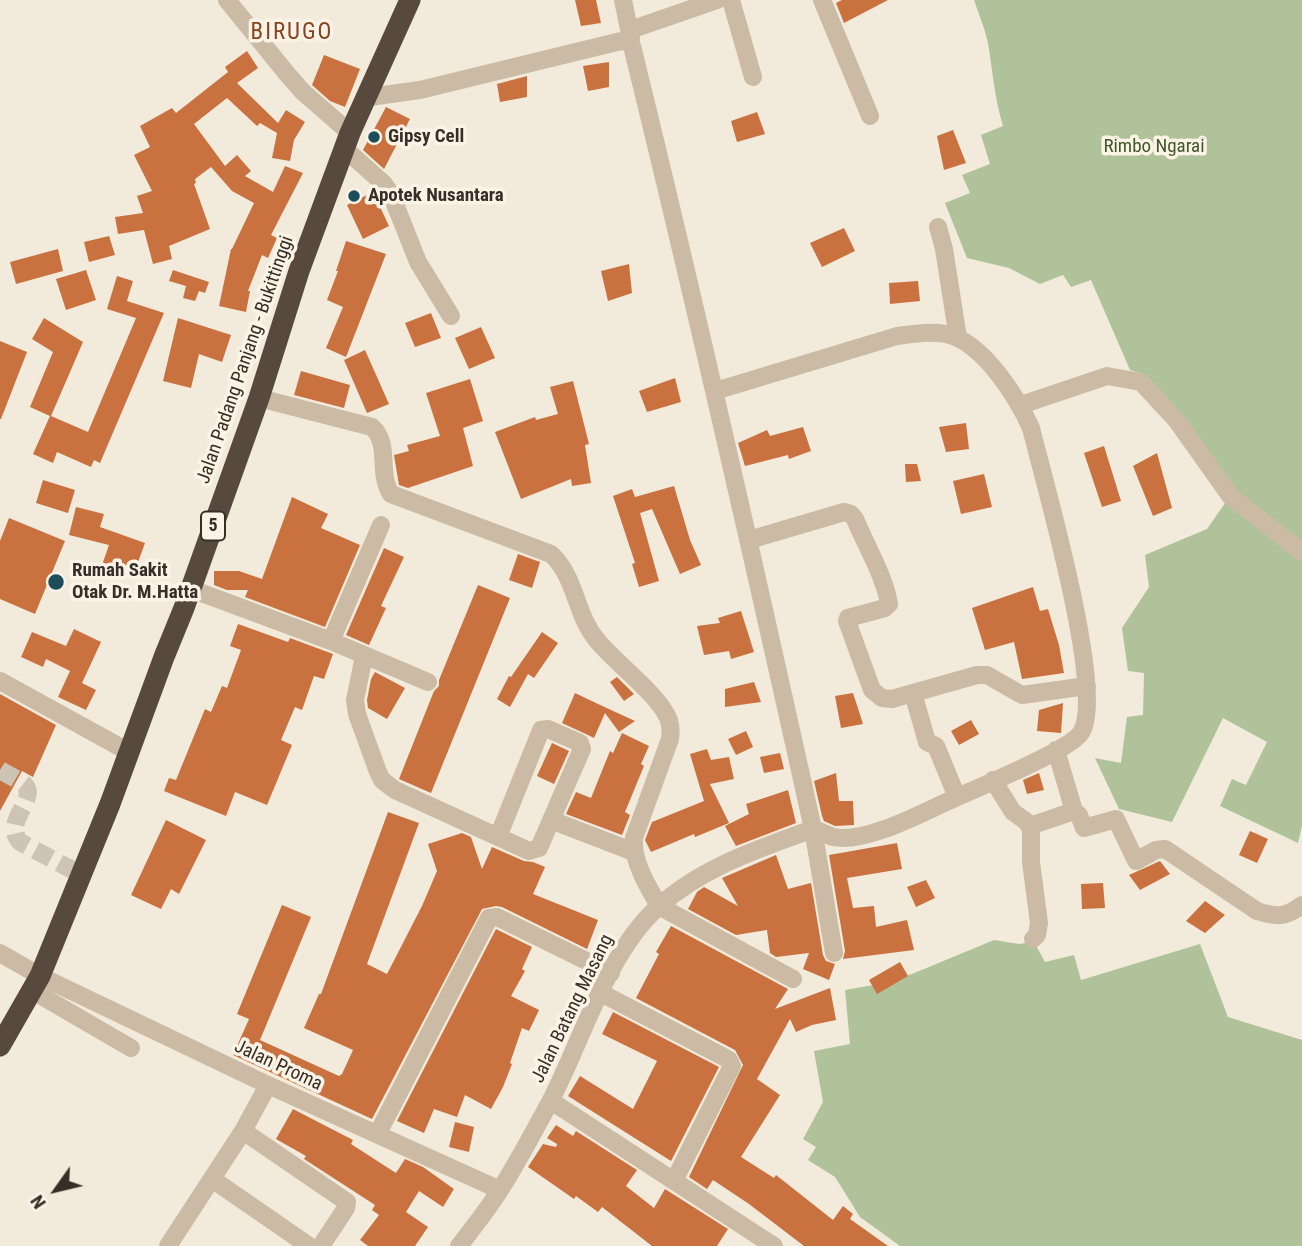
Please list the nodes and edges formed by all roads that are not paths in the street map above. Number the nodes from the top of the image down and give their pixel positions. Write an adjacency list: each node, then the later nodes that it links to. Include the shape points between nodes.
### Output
1 (227, 0): 11 (street)
2 (411, 0): 9 (highway, Jalan Padang Panjang - Bukittinggi / 5)
3 (623, 0): 7 (street)
4 (717, 0): 7 (street)
5 (731, 0): 8 (street)
6 (822, 0): 10 (street)
7 (631, 38): 9 (street, via 420,90); 15 (street)
8 (753, 77)
9 (369, 97): 11 (highway, Jalan Padang Panjang - Bukittinggi / 5)
10 (870, 116)
11 (348, 141): 13 (street, via 391,194 418,262); 16 (highway, Jalan Padang Panjang - Bukittinggi / 5, via 299,271)
12 (938, 227): 14 (street)
13 (451, 316)
14 (958, 338): 15 (street, via 924,332 897,335); 17 (street, via 978,353)
15 (715, 391): 19 (street)
16 (259, 398): 21 (highway, Jalan Padang Panjang - Bukittinggi / 5); 37 (street, via 372,426 381,438 384,477 391,494 551,554 560,562 588,628 662,708 671,728 634,838)
17 (1021, 405): 20 (street, via 1107,376 1141,382 1177,421 1231,497); 26 (street, via 1031,428 1074,606)
18 (381, 525): 22 (street)
19 (749, 541): 27 (street, via 844,512 851,514 880,573 889,604 848,618 850,631 877,696 892,699); 35 (street)
20 (1302, 552)
21 (191, 589): 22 (street); 29 (highway, Jalan Padang Panjang - Bukittinggi / 5)
22 (331, 641): 23 (street)
23 (364, 656): 25 (street); 36 (street, via 355,707 382,780)
24 (0, 681): 29 (street)
25 (428, 682)
26 (1087, 686): 27 (street, via 1022,695 987,675 977,675); 28 (street, via 1085,727)
27 (913, 693): 31 (street, via 927,742 936,747)
28 (1056, 750): 30 (street); 32 (street)
29 (129, 752): 45 (highway, Jalan Padang Panjang - Bukittinggi / 5)
30 (993, 780): 31 (street); 34 (street, via 1013,812)
31 (957, 797): 35 (street, via 871,833 834,837)
32 (1074, 811): 34 (street); 38 (street, via 1084,828 1116,819 1136,861 1165,849 1257,911 1275,916)
33 (551, 820): 36 (street, via 535,850); 36 (street, via 582,749 578,741 544,729); 37 (street)
34 (1030, 826): 40 (street, via 1039,923)
35 (813, 829): 39 (street, Jalan Batang Masang, via 731,859); 42 (street)
36 (498, 837)
37 (634, 852): 39 (street)
38 (1302, 905)
39 (659, 906): 43 (street, Jalan Batang Masang, via 630,938); 44 (street)
40 (1033, 939)
41 (0, 953): 45 (street)
42 (834, 953)
43 (611, 973): 46 (street, Jalan Batang Masang); 52 (street, via 497,917 489,918)
44 (793, 979)
45 (37, 983): 47 (highway, Jalan Padang Panjang - Bukittinggi / 5); 48 (street); 49 (street, Jalan Proma)
46 (601, 993): 50 (street, Jalan Batang Masang); 54 (street, via 722,1056 732,1066)
47 (0, 1046)
48 (131, 1048)
49 (268, 1085): 51 (street); 52 (street, Jalan Proma)
50 (551, 1101): 54 (street); 55 (street, Jalan Batang Masang)
51 (243, 1131): 53 (street); 58 (street, via 346,1202)
52 (378, 1133): 55 (street, Jalan Proma)
53 (212, 1179): 56 (street); 57 (street)
54 (674, 1181): 60 (street)
55 (500, 1190): 59 (street, Jalan Batang Masang)
56 (168, 1246)
57 (309, 1246)
58 (321, 1246)
59 (459, 1246)
60 (774, 1246)

